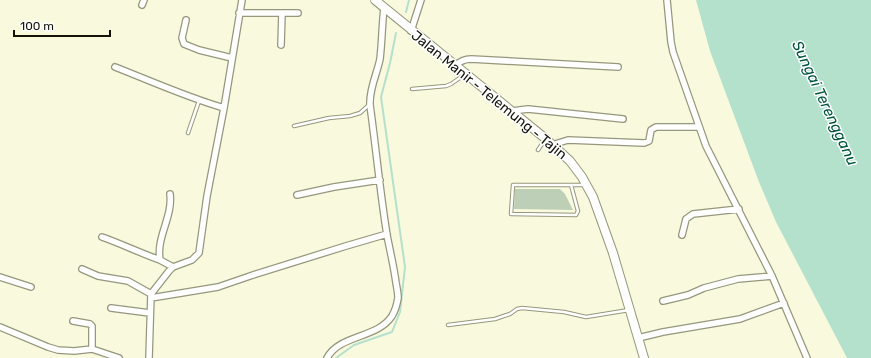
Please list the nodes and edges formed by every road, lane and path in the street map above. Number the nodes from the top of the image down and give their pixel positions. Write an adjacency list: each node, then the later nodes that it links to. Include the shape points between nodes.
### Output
1 (242, 0): 6 (street)
2 (375, 0): 5 (main road, Jalan Manir - Telemung - Tajin)
3 (420, 0): 10 (street)
4 (667, 0): 24 (street, via 673,52)
5 (384, 8): 10 (main road, Jalan Manir - Telemung - Tajin); 19 (street, via 380,56)
6 (239, 13): 7 (street); 12 (street)
7 (282, 13): 8 (street); 11 (street)
8 (298, 13)
9 (186, 20): 12 (street, via 182,38 184,44)
10 (411, 31): 13 (main road, Jalan Manir - Telemung - Tajin)
11 (281, 45)
12 (232, 58): 20 (street)
13 (455, 66): 14 (street, via 465,59 471,59); 16 (main road, Jalan Manir - Telemung - Tajin)
14 (618, 67)
15 (115, 68): 18 (street)
16 (465, 74): 17 (lane, via 446,86); 21 (main road, Jalan Manir - Telemung - Tajin)
17 (412, 89)
18 (200, 101): 20 (street); 25 (lane)
19 (370, 104): 23 (lane, via 350,116); 29 (street)
20 (224, 108): 39 (street, via 199,254 192,260)
21 (512, 111): 22 (street, via 528,109); 26 (main road, Jalan Manir - Telemung - Tajin)
22 (623, 119)
23 (294, 126)
24 (699, 127): 27 (street, via 656,126 651,130 649,141 644,143 568,140); 34 (street)
25 (188, 133)
26 (546, 139): 27 (main road, Jalan Manir - Telemung - Tajin); 28 (lane)
27 (552, 145): 31 (main road, Jalan Manir - Telemung - Tajin, via 570,161)
28 (538, 150)
29 (380, 180): 33 (street); 35 (street)
30 (571, 185): 30 (lane, via 513,185 511,214 576,214 578,211); 31 (lane)
31 (587, 185): 48 (main road, Jalan Manir - Telemung - Tajin, via 600,214)
32 (170, 194): 38 (street, via 167,221 161,238)
33 (297, 195)
34 (739, 209): 36 (street, via 693,214 686,219); 41 (street)
35 (387, 234): 44 (street, via 218,288); 57 (street, via 398,297 392,315 379,329 339,346)
36 (682, 235)
37 (102, 237): 38 (street)
38 (160, 260): 39 (street)
39 (173, 267): 44 (street)
40 (82, 269): 44 (street, via 98,276 128,281)
41 (772, 276): 45 (street, via 738,279); 46 (street)
42 (0, 277): 43 (street)
43 (31, 287)
44 (151, 296): 49 (street)
45 (663, 301)
46 (784, 303): 53 (street, via 740,319); 59 (street)
47 (111, 308): 49 (street)
48 (630, 310): 51 (lane, via 586,317 522,308 495,319); 53 (main road, Jalan Manir - Telemung - Tajin)
49 (150, 314): 56 (street)
50 (73, 321): 54 (street, via 92,326)
51 (448, 325)
52 (0, 327): 54 (street, via 58,350)
53 (638, 338): 58 (main road, Jalan Manir - Telemung - Tajin)
54 (92, 349): 55 (street)
55 (119, 358)
56 (149, 358)
57 (327, 358)
58 (644, 358)
59 (807, 358)

